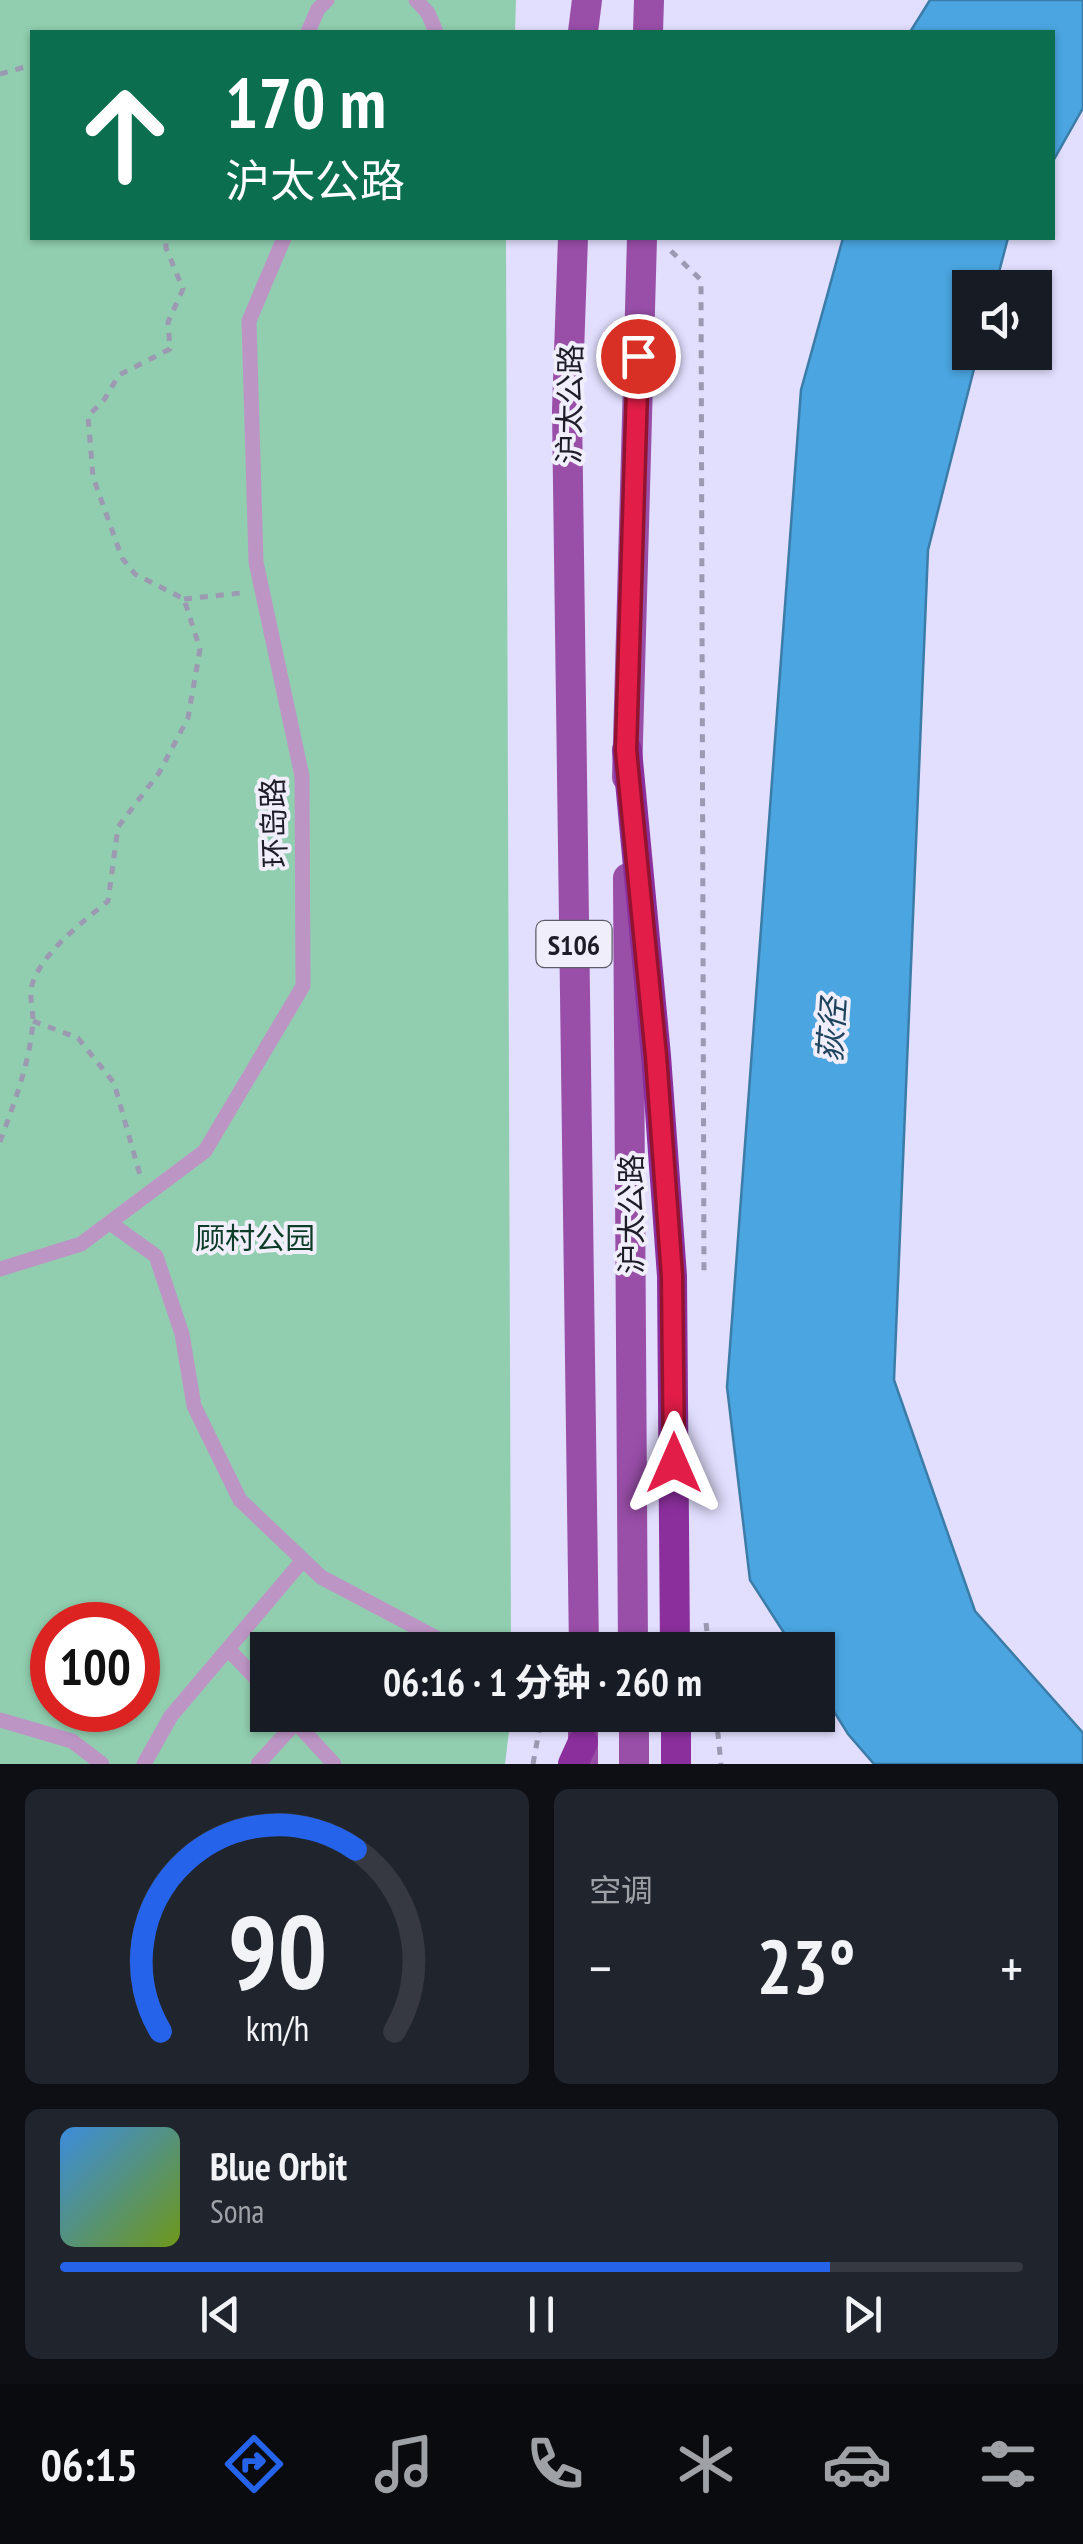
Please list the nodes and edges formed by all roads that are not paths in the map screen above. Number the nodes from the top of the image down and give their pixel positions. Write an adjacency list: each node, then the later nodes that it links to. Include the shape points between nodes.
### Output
1 (416, 0): 6 (lane)
2 (587, 0): 7 (main road)
3 (649, 0): 8 (main road)
4 (318, 3): 5 (lane)
5 (309, 30)
6 (435, 30)
7 (583, 30)
8 (648, 30)
9 (283, 240): 13 (lane, 环岛路, via 249,321 256,562 302,776 303,986 205,1152)
10 (573, 240): 17 (main road, 沪太公路 / S106, via 567,410)
11 (655, 243): 12 (main road, 沪太公路 / S106)
12 (626, 750): 18 (main road, 沪太公路 / S106); 19 (highway, via 672,1276)
13 (110, 1223): 14 (lane, 环岛路, via 81,1244); 15 (lane, via 156,1256 182,1334 194,1406 240,1500)
14 (0, 1269)
15 (303, 1560): 16 (lane, via 321,1577); 20 (lane)
16 (425, 1632)
17 (584, 1632)
18 (633, 1632)
19 (675, 1632)
20 (228, 1648): 21 (lane); 28 (lane, via 171,1716)
21 (250, 1672)
22 (0, 1720): 27 (lane, via 72,1741)
23 (282, 1732): 29 (lane)
24 (305, 1732): 30 (lane)
25 (634, 1732): 31 (main road)
26 (676, 1732): 32 (highway)
27 (102, 1764)
28 (144, 1764)
29 (258, 1764)
30 (334, 1764)
31 (634, 1764)
32 (676, 1764)

